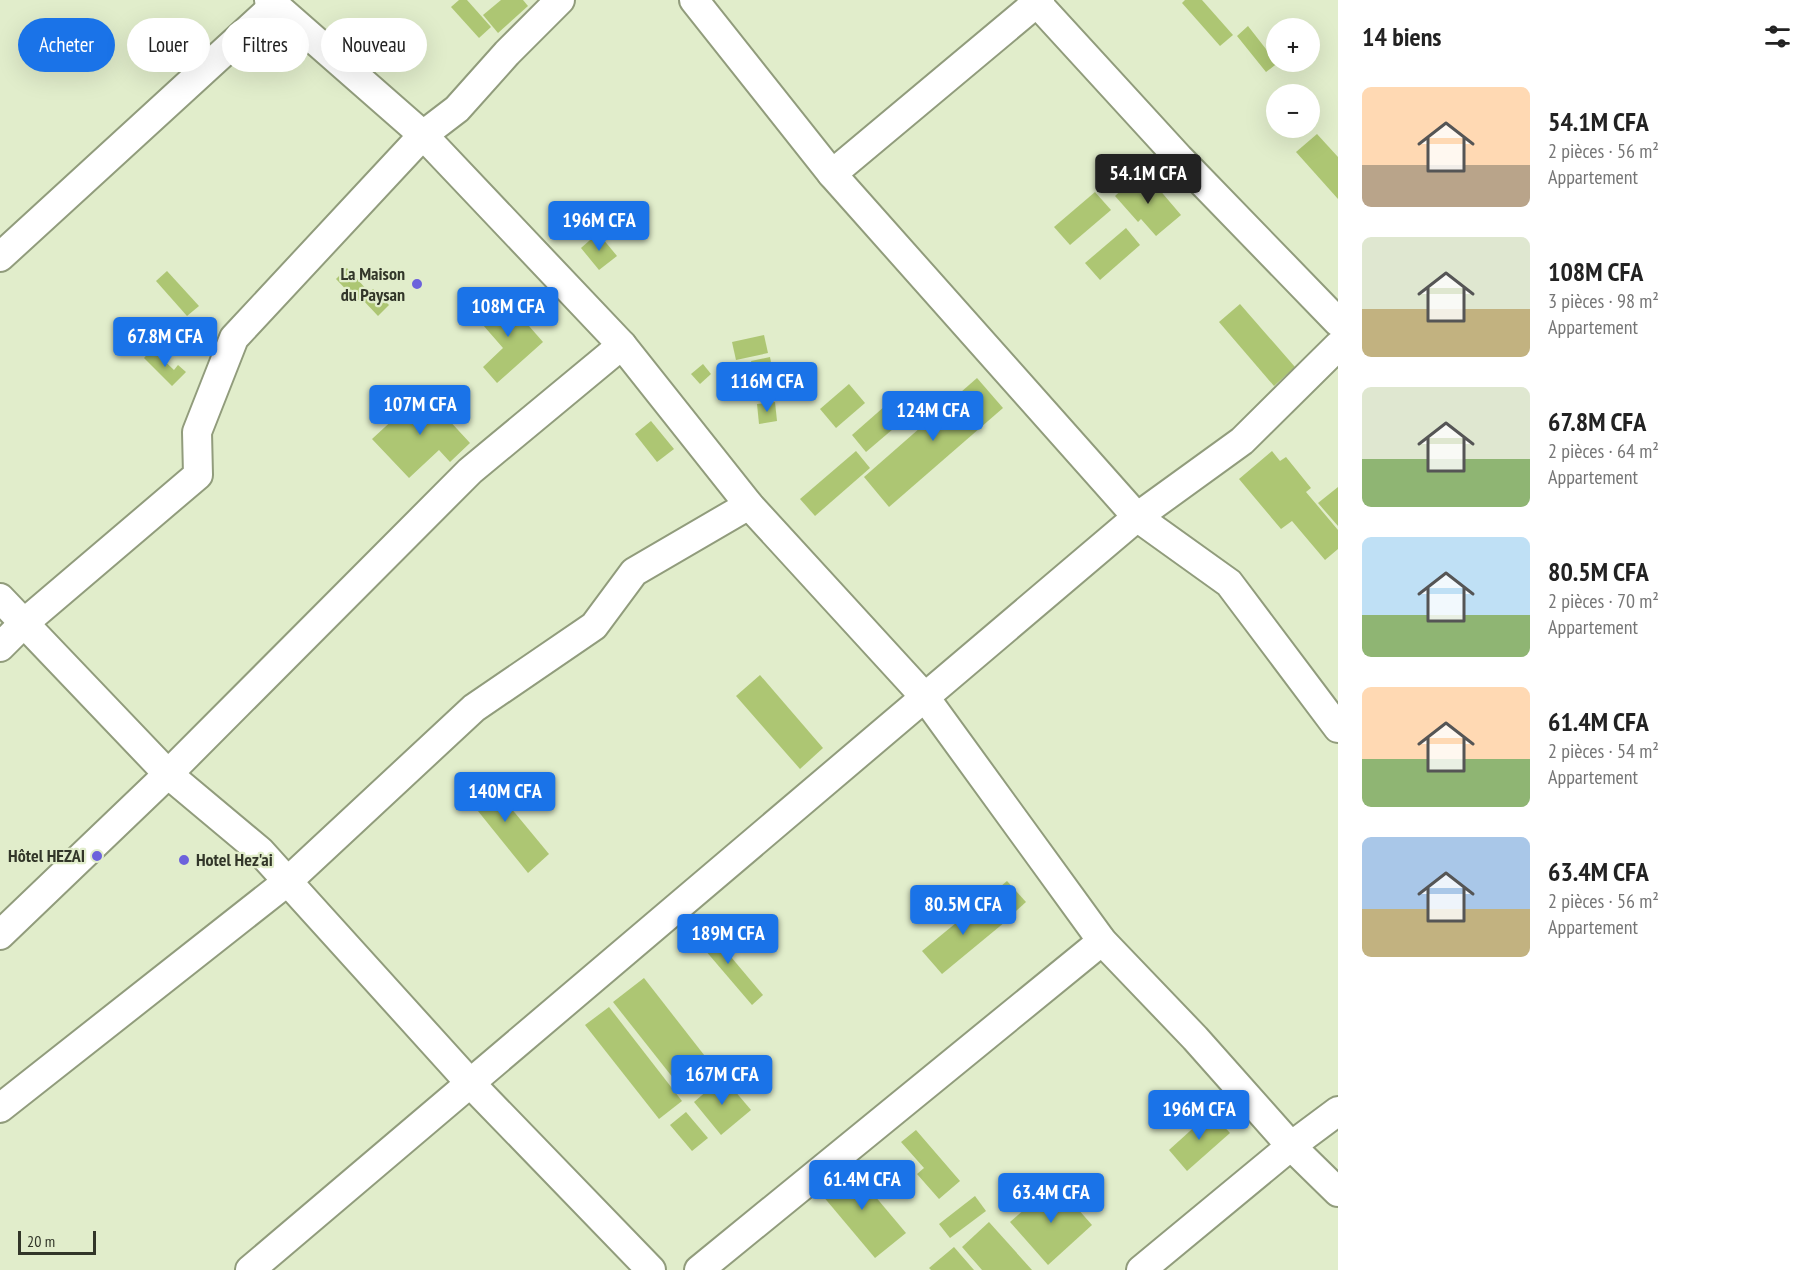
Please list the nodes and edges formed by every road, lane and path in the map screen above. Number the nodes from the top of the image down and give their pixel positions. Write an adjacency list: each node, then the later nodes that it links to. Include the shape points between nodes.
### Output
1 (560, 0): 5 (street, via 457,109)
2 (694, 0): 6 (street)
3 (1039, 1): 6 (street); 8 (street, via 1179,158)
4 (272, 3): 5 (street); 7 (street)
5 (423, 135): 9 (street); 14 (street, via 234,338 197,432 198,475)
6 (832, 174): 12 (street)
7 (0, 257)
8 (1338, 322)
9 (622, 345): 11 (street); 18 (street, via 470,471)
10 (1338, 346): 12 (street, via 1242,441)
11 (749, 505): 16 (street); 19 (street, via 634,572 594,626 474,708)
12 (1137, 517): 16 (street); 17 (street, via 1229,583)
13 (0, 598): 14 (street)
14 (23, 624): 15 (street); 18 (street)
15 (0, 647)
16 (924, 696): 21 (street); 22 (street)
17 (1338, 728)
18 (168, 774): 19 (street, via 260,851); 20 (street)
19 (288, 881): 22 (street); 23 (street)
20 (0, 935)
21 (1102, 941): 25 (street); 29 (street)
22 (471, 1084): 27 (street); 28 (street)
23 (0, 1108)
24 (1338, 1111): 25 (street)
25 (1291, 1146): 26 (street); 30 (street)
26 (1338, 1192)
27 (250, 1270)
28 (651, 1270)
29 (699, 1270)
30 (1141, 1270)

